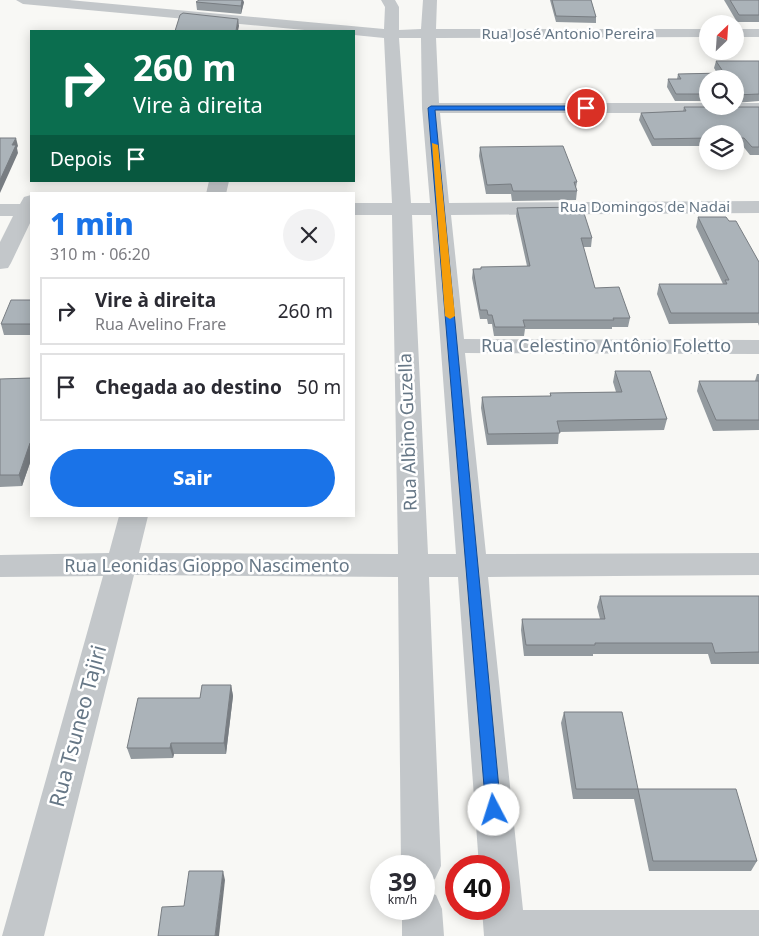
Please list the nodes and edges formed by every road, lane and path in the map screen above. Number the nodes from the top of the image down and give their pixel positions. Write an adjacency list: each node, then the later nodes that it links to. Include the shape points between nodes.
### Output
1 (23, 0): 4 (street, via 124,16)
2 (388, 0): 10 (street, Rua Albino Guzella, via 392,7)
3 (430, 0): 11 (street)
4 (255, 27): 5 (street)
5 (314, 30)
6 (355, 32): 10 (street)
7 (699, 33): 11 (street, Rua José Antonio Pereira)
8 (744, 33): 9 (street)
9 (759, 33)
10 (392, 34): 11 (street, Rua José Antonio Pereira); 19 (street, Rua Albino Guzella)
11 (428, 34): 12 (street)
12 (431, 108): 13 (street); 17 (street)
13 (759, 108)
14 (30, 201): 20 (street)
15 (30, 204): 21 (street)
16 (759, 207): 17 (street, Rua Domingos de Nadai)
17 (440, 208): 19 (street, Rua Domingos de Nadai); 22 (street)
18 (355, 209): 19 (street)
19 (402, 209): 28 (street, Rua Albino Guzella)
20 (0, 210)
21 (0, 264)
22 (453, 346): 23 (street, Rua Celestino Antônio Foletto); 29 (street)
23 (759, 347)
24 (134, 517): 25 (street, Rua Tsuneo Tajiri)
25 (121, 564): 27 (street, Rua Leonidas Gioppo Nascimento); 28 (street, Rua Leonidas Gioppo Nascimento); 36 (street, Rua Tsuneo Tajiri)
26 (759, 564): 29 (street, Rua Leonidas Gioppo Nascimento)
27 (0, 566)
28 (414, 566): 29 (street, Rua Leonidas Gioppo Nascimento); 30 (street, Rua Albino Guzella)
29 (473, 566): 31 (street)
30 (421, 855)
31 (498, 855)
32 (422, 920): 37 (street)
33 (503, 920): 35 (street)
34 (759, 930): 35 (street)
35 (504, 933)
36 (23, 936)
37 (423, 936)

